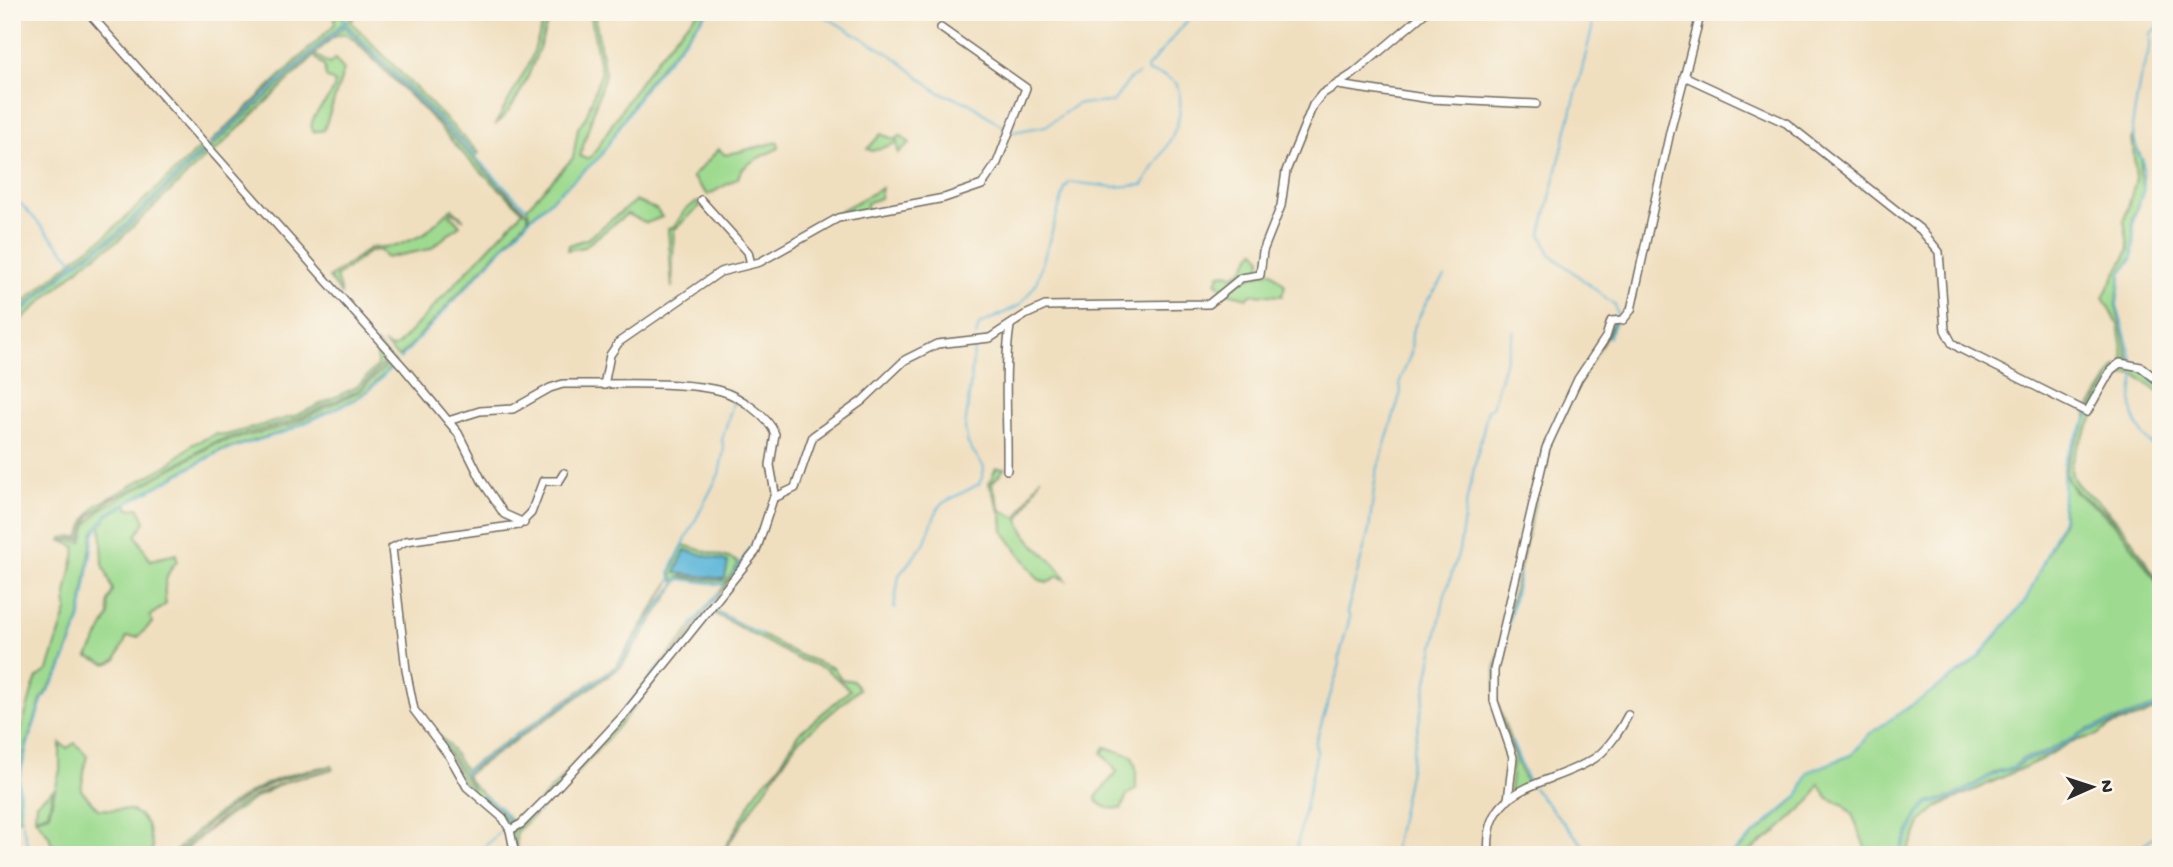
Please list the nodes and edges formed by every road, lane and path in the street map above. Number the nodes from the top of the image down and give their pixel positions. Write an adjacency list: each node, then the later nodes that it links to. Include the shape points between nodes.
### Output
1 (88, 12): 13 (street)
2 (1426, 12): 6 (street)
3 (1701, 12): 5 (street)
4 (941, 29): 9 (street, via 1026,88 990,176 957,194 845,215)
5 (1684, 76): 11 (street, via 1786,123 1921,230 1939,252 1945,330 1961,349 2087,412 2111,370 2120,363 2141,367); 21 (street, via 1631,310 1623,320 1611,321 1606,337 1578,379 1546,448 1532,502 1493,677 1496,708 1513,757)
6 (1338, 85): 7 (street, via 1431,99); 10 (street, via 1313,105 1286,171 1260,275 1241,278 1209,304 1045,306)
7 (1535, 104)
8 (701, 200): 9 (street, via 748,252)
9 (751, 264): 12 (street, via 720,272 628,335 610,355)
10 (1010, 325): 14 (street); 16 (street, via 990,338 937,344 905,360 862,401 817,430 795,488)
11 (2161, 383)
12 (604, 385): 13 (street, via 563,384 513,409 480,411); 16 (street, via 711,389 739,400 774,430)
13 (448, 421): 17 (street)
14 (1006, 470)
15 (564, 473): 18 (street, via 559,481 543,481)
16 (774, 498): 22 (street, via 756,551 624,715 547,799)
17 (504, 514): 18 (street); 19 (street)
18 (524, 523): 19 (street)
19 (495, 529): 22 (street, via 399,542 391,552 414,710 467,787 499,813)
20 (1628, 715): 21 (street, via 1593,759 1531,785)
21 (1508, 800): 24 (street, via 1495,810)
22 (510, 830): 23 (street)
23 (515, 855)
24 (1489, 855)

